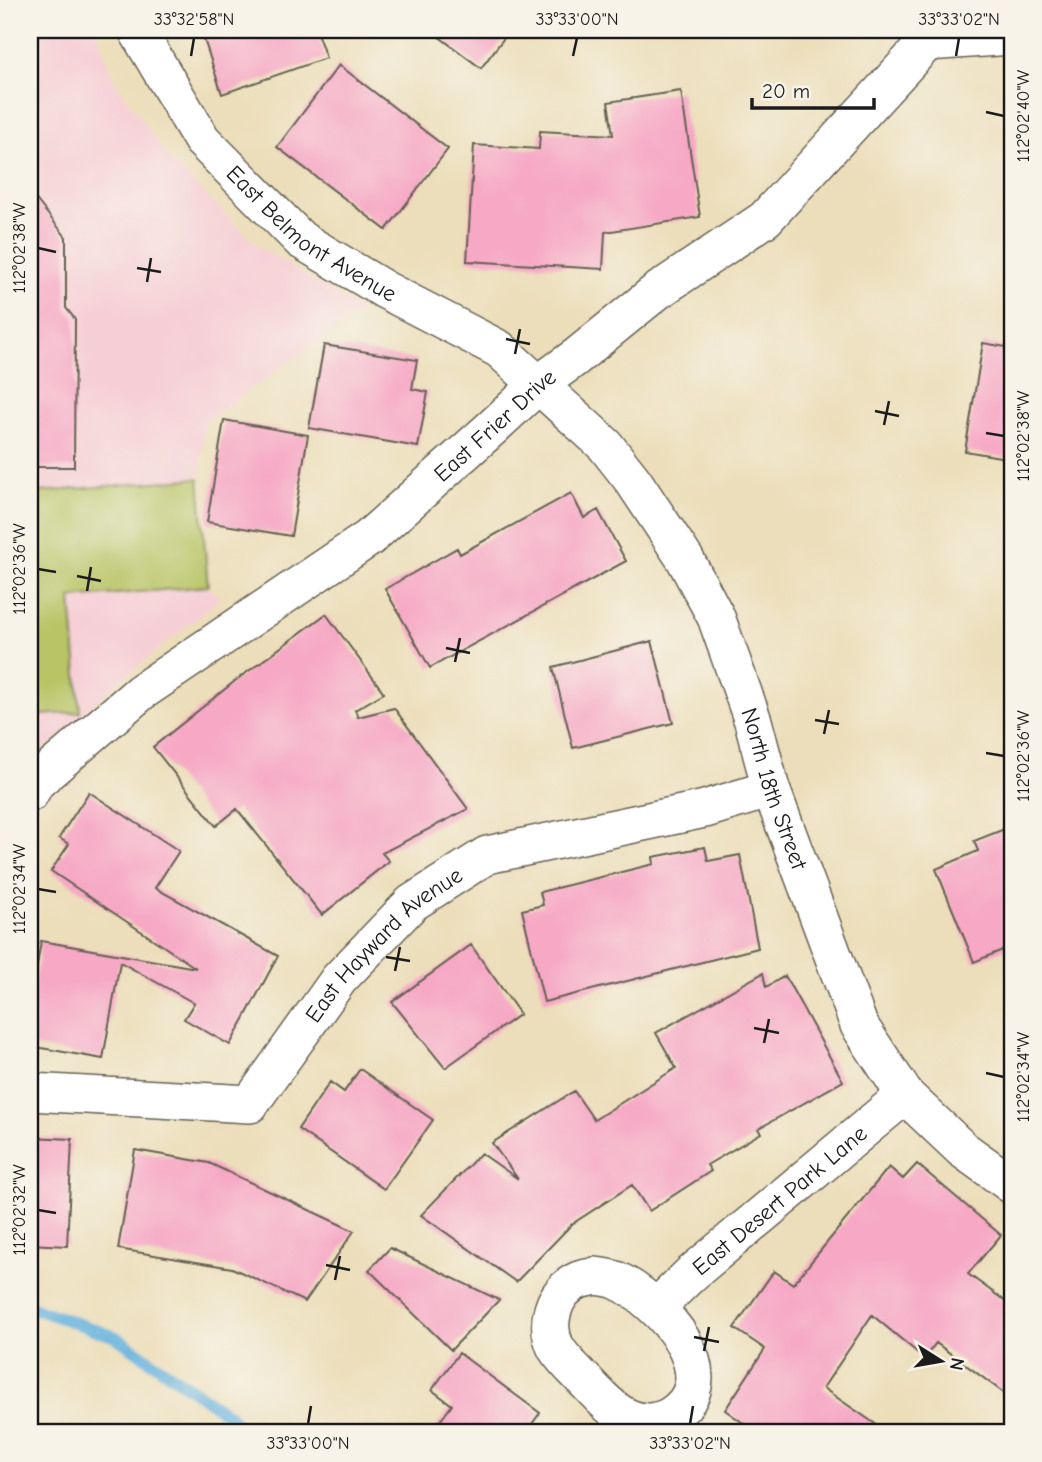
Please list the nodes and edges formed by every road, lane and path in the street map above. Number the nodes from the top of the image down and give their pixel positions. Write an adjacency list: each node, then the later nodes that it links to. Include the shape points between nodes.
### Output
1 (137, 30): 4 (street, East Belmont Avenue, via 202,140 301,240 499,349)
2 (932, 36): 3 (street); 4 (street, East Frier Drive, via 765,219 656,292)
3 (1012, 36)
4 (539, 384): 5 (street, North 18th Street, via 605,446 685,559 716,617 753,721); 6 (street, East Frier Drive, via 369,538 141,692 36,782)
5 (771, 789): 7 (street, East Hayward Avenue, via 705,809 487,855 403,912 340,979 250,1104); 8 (street, North 18th Street, via 859,1025)
6 (30, 793)
7 (30, 1092)
8 (905, 1095): 9 (street, North 18th Street, via 962,1149); 10 (street, East Desert Park Lane)
9 (1012, 1185)
10 (656, 1308)

